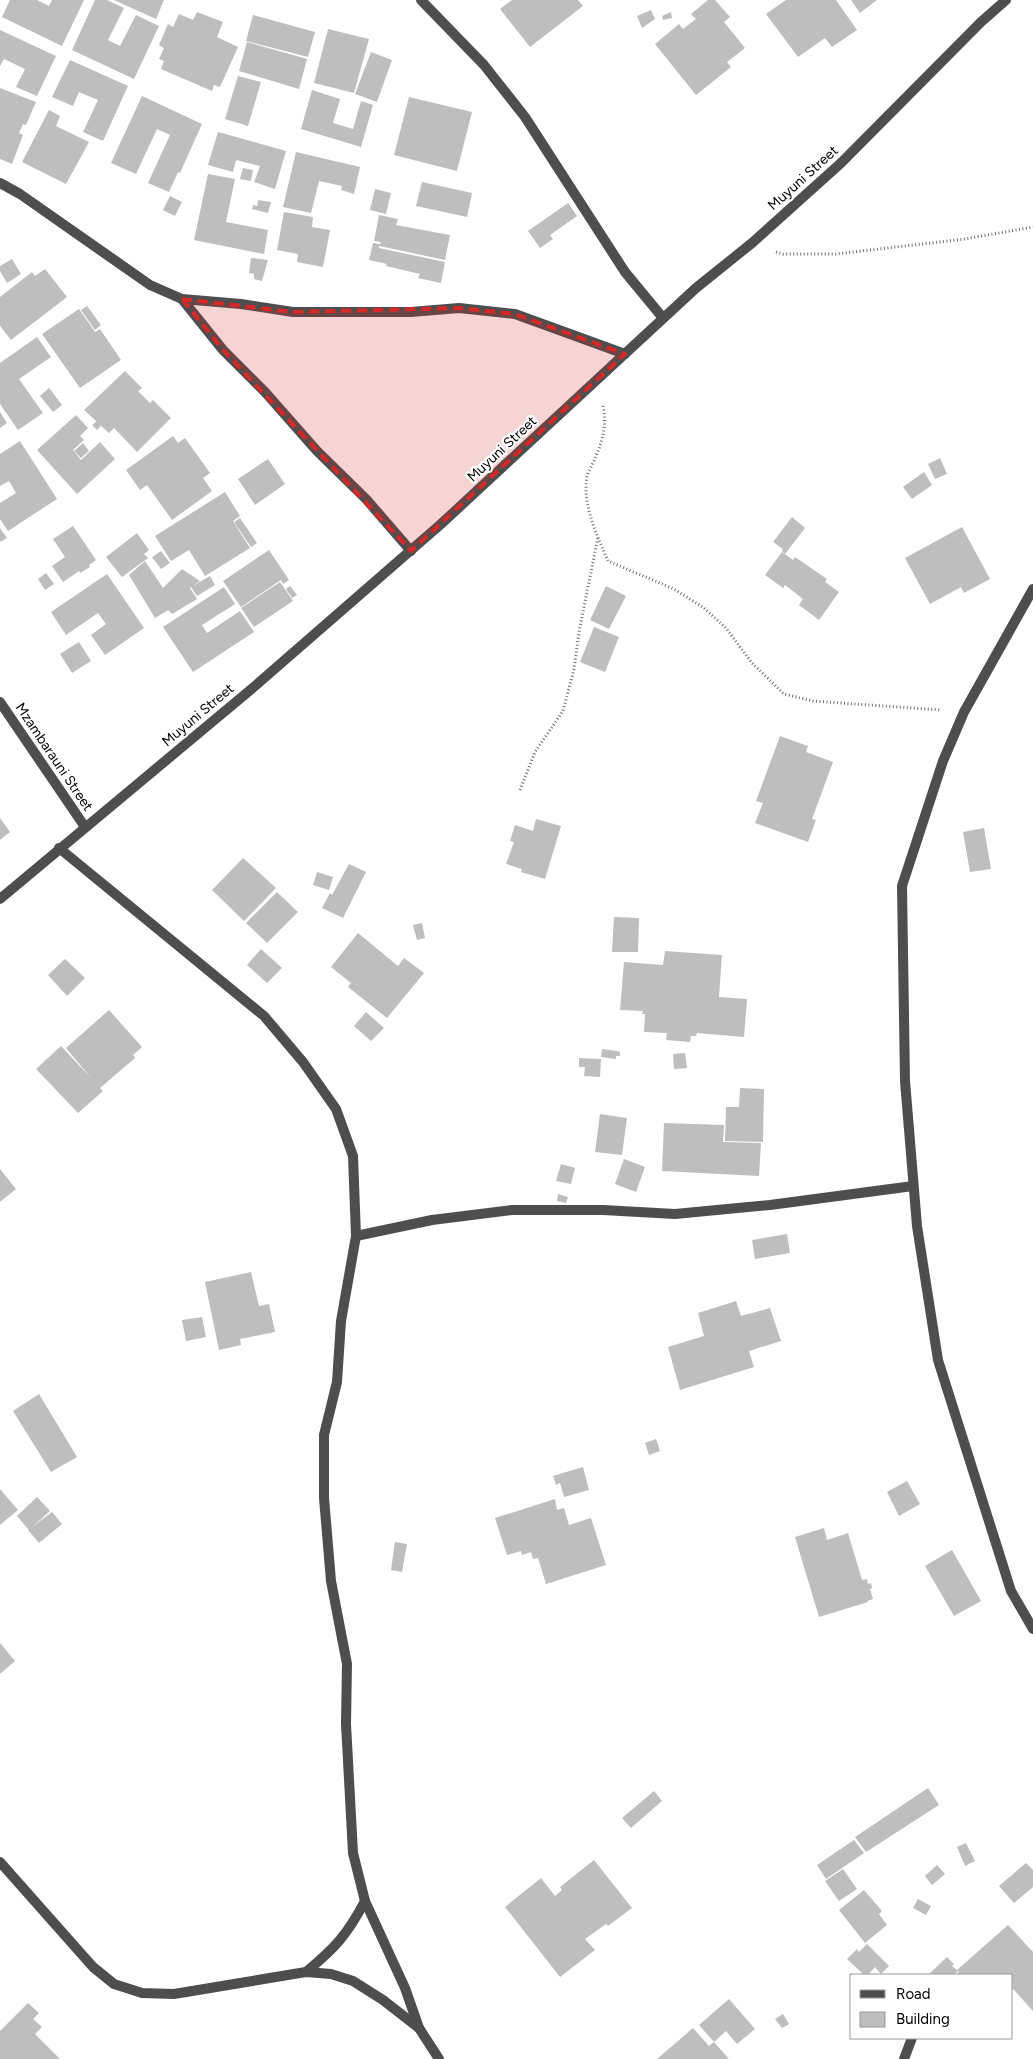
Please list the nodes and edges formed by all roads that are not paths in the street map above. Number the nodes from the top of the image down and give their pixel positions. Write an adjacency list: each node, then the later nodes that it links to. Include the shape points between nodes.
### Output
1 (421, 0): 5 (street, via 484,65 525,117 625,272)
2 (1006, 0): 5 (street, Muyuni Street, via 841,163)
3 (0, 183): 4 (street, via 150,285)
4 (182, 299): 6 (street, via 293,312 411,312 460,308 515,314); 7 (street, via 223,350 366,499)
5 (663, 318): 6 (street, Muyuni Street)
6 (625, 354): 7 (street, Muyuni Street)
7 (411, 551): 10 (street, Muyuni Street)
8 (1033, 589): 13 (street, via 964,712 943,761 902,886 905,1081)
9 (0, 702): 10 (street, Mzambarauni Street)
10 (85, 828): 11 (street, Muyuni Street)
11 (60, 848): 12 (street, Muyuni Street); 14 (street, via 264,1016 303,1062 336,1109 353,1156)
12 (0, 899)
13 (914, 1186): 14 (street, via 675,1214 512,1210 432,1220); 15 (street, via 938,1360 1011,1591)
14 (356, 1236): 17 (street, via 341,1321 337,1382 324,1435 324,1498 331,1581 347,1664 346,1724 353,1853)
15 (1033, 1629)
16 (0, 1862): 18 (street, via 92,1968 114,1984 142,1993 174,1994)
17 (365, 1901): 18 (street, via 350,1928 332,1950); 19 (street)
18 (306, 1972): 19 (street, via 331,1974 353,1981)
19 (419, 2028): 21 (street)
20 (912, 2039): 22 (street)
21 (438, 2059)
22 (904, 2059)

